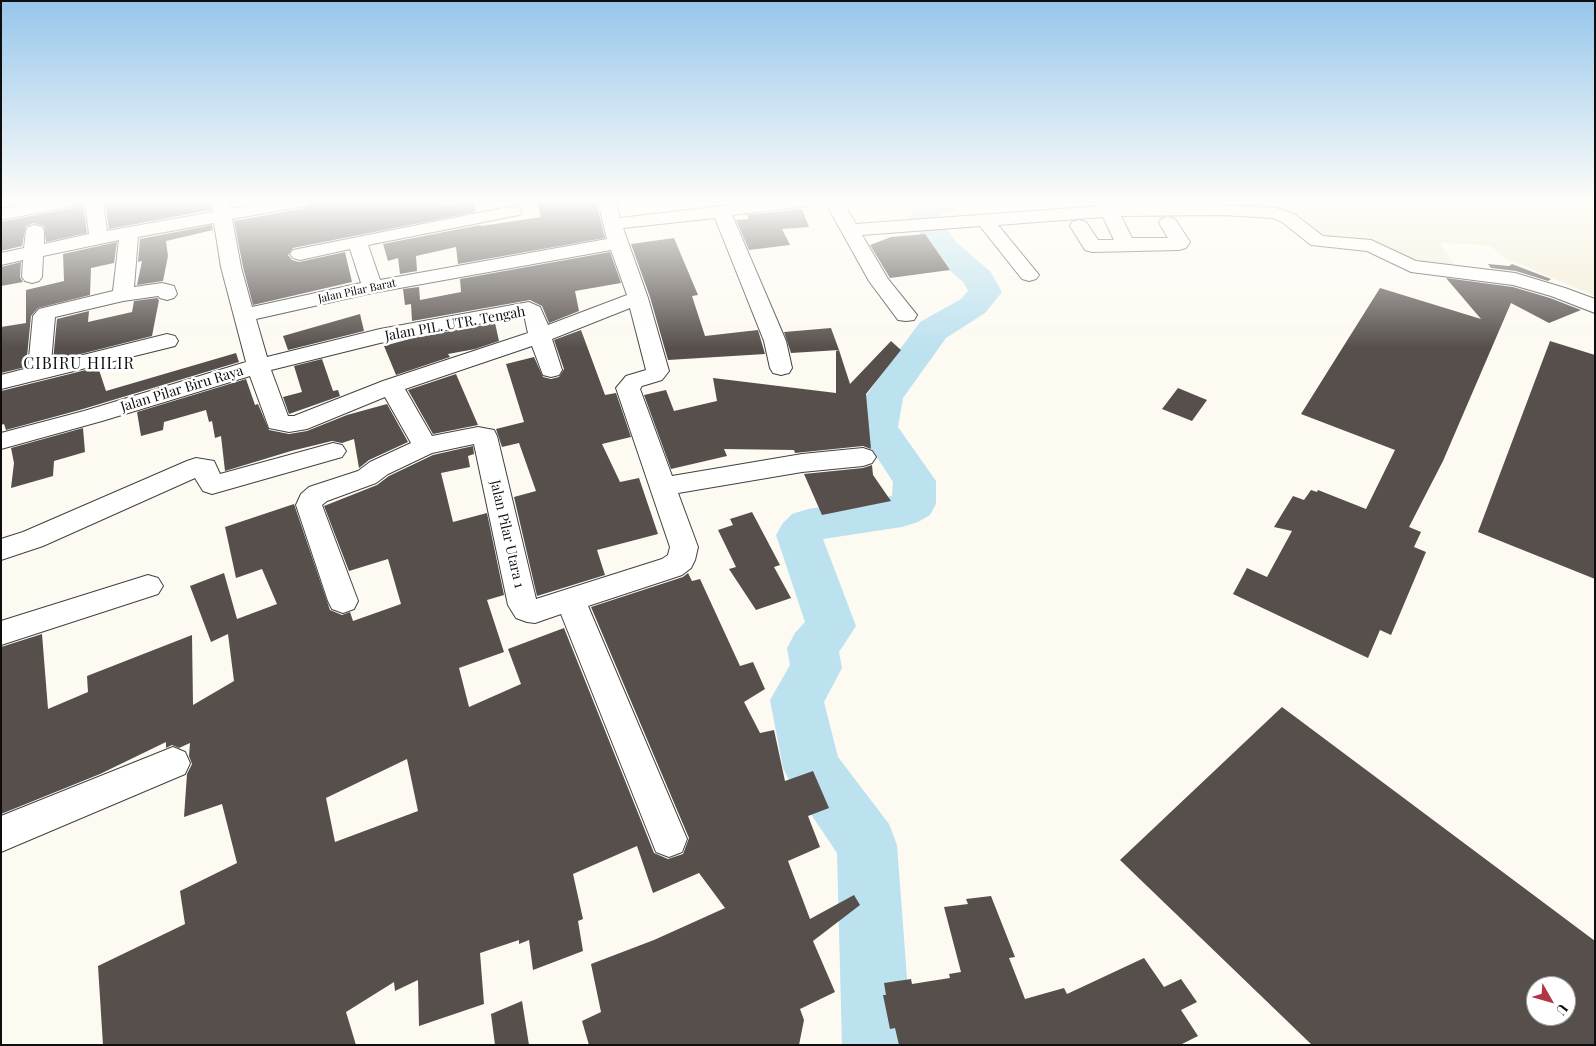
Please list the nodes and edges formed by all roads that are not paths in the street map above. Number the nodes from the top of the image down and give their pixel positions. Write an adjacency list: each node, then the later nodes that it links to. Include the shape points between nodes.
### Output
1 (40, 251): 12 (street)
2 (127, 251): 19 (street)
3 (229, 251): 22 (street, Jalan Pilar Biru Raya)
4 (315, 251): 13 (street)
5 (360, 251): 17 (street)
6 (536, 251): 17 (street, Jalan Pilar Barat)
7 (622, 251): 20 (street)
8 (738, 251): 27 (street, via 775,340)
9 (861, 251): 23 (street, via 879,281)
10 (1010, 251): 15 (street)
11 (1381, 251): 21 (street, via 1411,266 1515,279)
12 (34, 252): 14 (street); 16 (street)
13 (300, 254)
14 (1, 259)
15 (1029, 275)
16 (32, 277)
17 (372, 287): 22 (street, Jalan Pilar Barat)
18 (167, 294): 19 (street, via 162,289)
19 (123, 295): 29 (street, via 46,313)
20 (638, 298): 24 (street); 36 (street, via 658,371 634,381 628,388)
21 (1595, 307)
22 (244, 315): 26 (street, Jalan Pilar Biru Raya)
23 (906, 315)
24 (540, 336): 26 (street, Jalan PIL. UTR. Tengah, via 533,311 529,308 380,336); 28 (street); 31 (street, Jalan PIL. UTR. Tengah)
25 (167, 341): 29 (street)
26 (258, 366): 31 (street, Jalan PIL. UTR. Tengah, via 278,422 283,424 298,422); 32 (street, Jalan Pilar Biru Raya)
27 (781, 368)
28 (551, 370)
29 (39, 372): 30 (street)
30 (1, 382)
31 (391, 386): 33 (street)
32 (1, 441)
33 (425, 446): 39 (street, Jalan Pilar Utara 1, via 484,436 523,606 536,611); 40 (street, via 359,481 318,494 310,500 309,505)
34 (333, 451): 37 (street, via 212,485 205,467 196,467)
35 (863, 457): 36 (street, via 802,463)
36 (663, 487): 39 (street, Jalan Pilar Utara 1, via 684,547 681,560 672,567)
37 (1, 550)
38 (148, 586): 41 (street)
39 (570, 599): 44 (street)
40 (343, 601)
41 (1, 633)
42 (173, 763): 43 (street)
43 (1, 834)
44 (669, 839)

